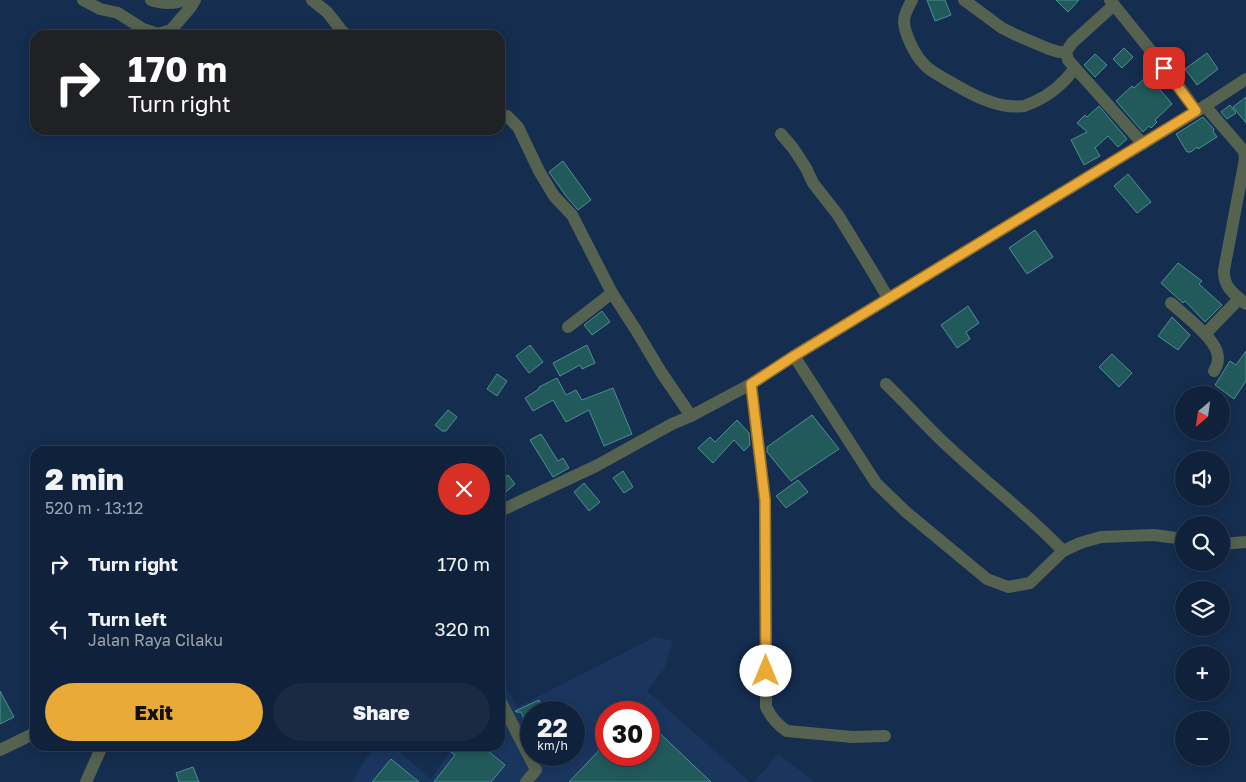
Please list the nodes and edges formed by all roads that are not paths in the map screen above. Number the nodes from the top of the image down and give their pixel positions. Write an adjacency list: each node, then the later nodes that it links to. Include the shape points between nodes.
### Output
1 (83, 0): 9 (street, via 100,9 118,13)
2 (151, 0): 3 (street, via 177,3)
3 (184, 0)
4 (195, 0): 10 (street)
5 (312, 0): 11 (street)
6 (912, 0): 13 (street, via 904,21 916,53 936,74 964,91 996,103 1026,106 1050,93)
7 (964, 0): 12 (street, via 1002,28 1049,49)
8 (1112, 2): 12 (street); 15 (street)
9 (146, 30)
10 (170, 30)
11 (341, 30)
12 (1066, 52): 13 (street)
13 (1075, 68): 18 (street)
14 (1246, 79): 15 (street)
15 (1201, 108): 18 (street); 19 (street)
16 (505, 116): 20 (street, via 518,127 554,196 572,215)
17 (781, 134): 21 (street, via 802,161 813,184 838,215)
18 (1143, 144): 21 (street)
19 (1245, 151): 22 (street, via 1223,278)
20 (612, 293): 24 (street); 30 (street)
21 (888, 298): 26 (street)
22 (1243, 302): 25 (street)
23 (1171, 303): 25 (street)
24 (568, 327)
25 (1205, 334): 27 (street, via 1217,350 1218,365)
26 (794, 356): 28 (street); 35 (street, via 876,483 987,579 1008,587 1030,583)
27 (1214, 371)
28 (751, 384): 30 (street); 38 (street, via 765,500 766,707 773,720 786,731 852,737)
29 (886, 384): 35 (street, via 951,450)
30 (691, 416): 31 (street)
31 (505, 509)
32 (1175, 538): 35 (street, via 1154,535 1101,537)
33 (1246, 542): 34 (street)
34 (1230, 543)
35 (1063, 551)
36 (505, 710): 42 (street, via 536,770)
37 (30, 735): 39 (street)
38 (885, 736)
39 (0, 750)
40 (100, 751): 41 (street)
41 (86, 782)
42 (526, 782)

